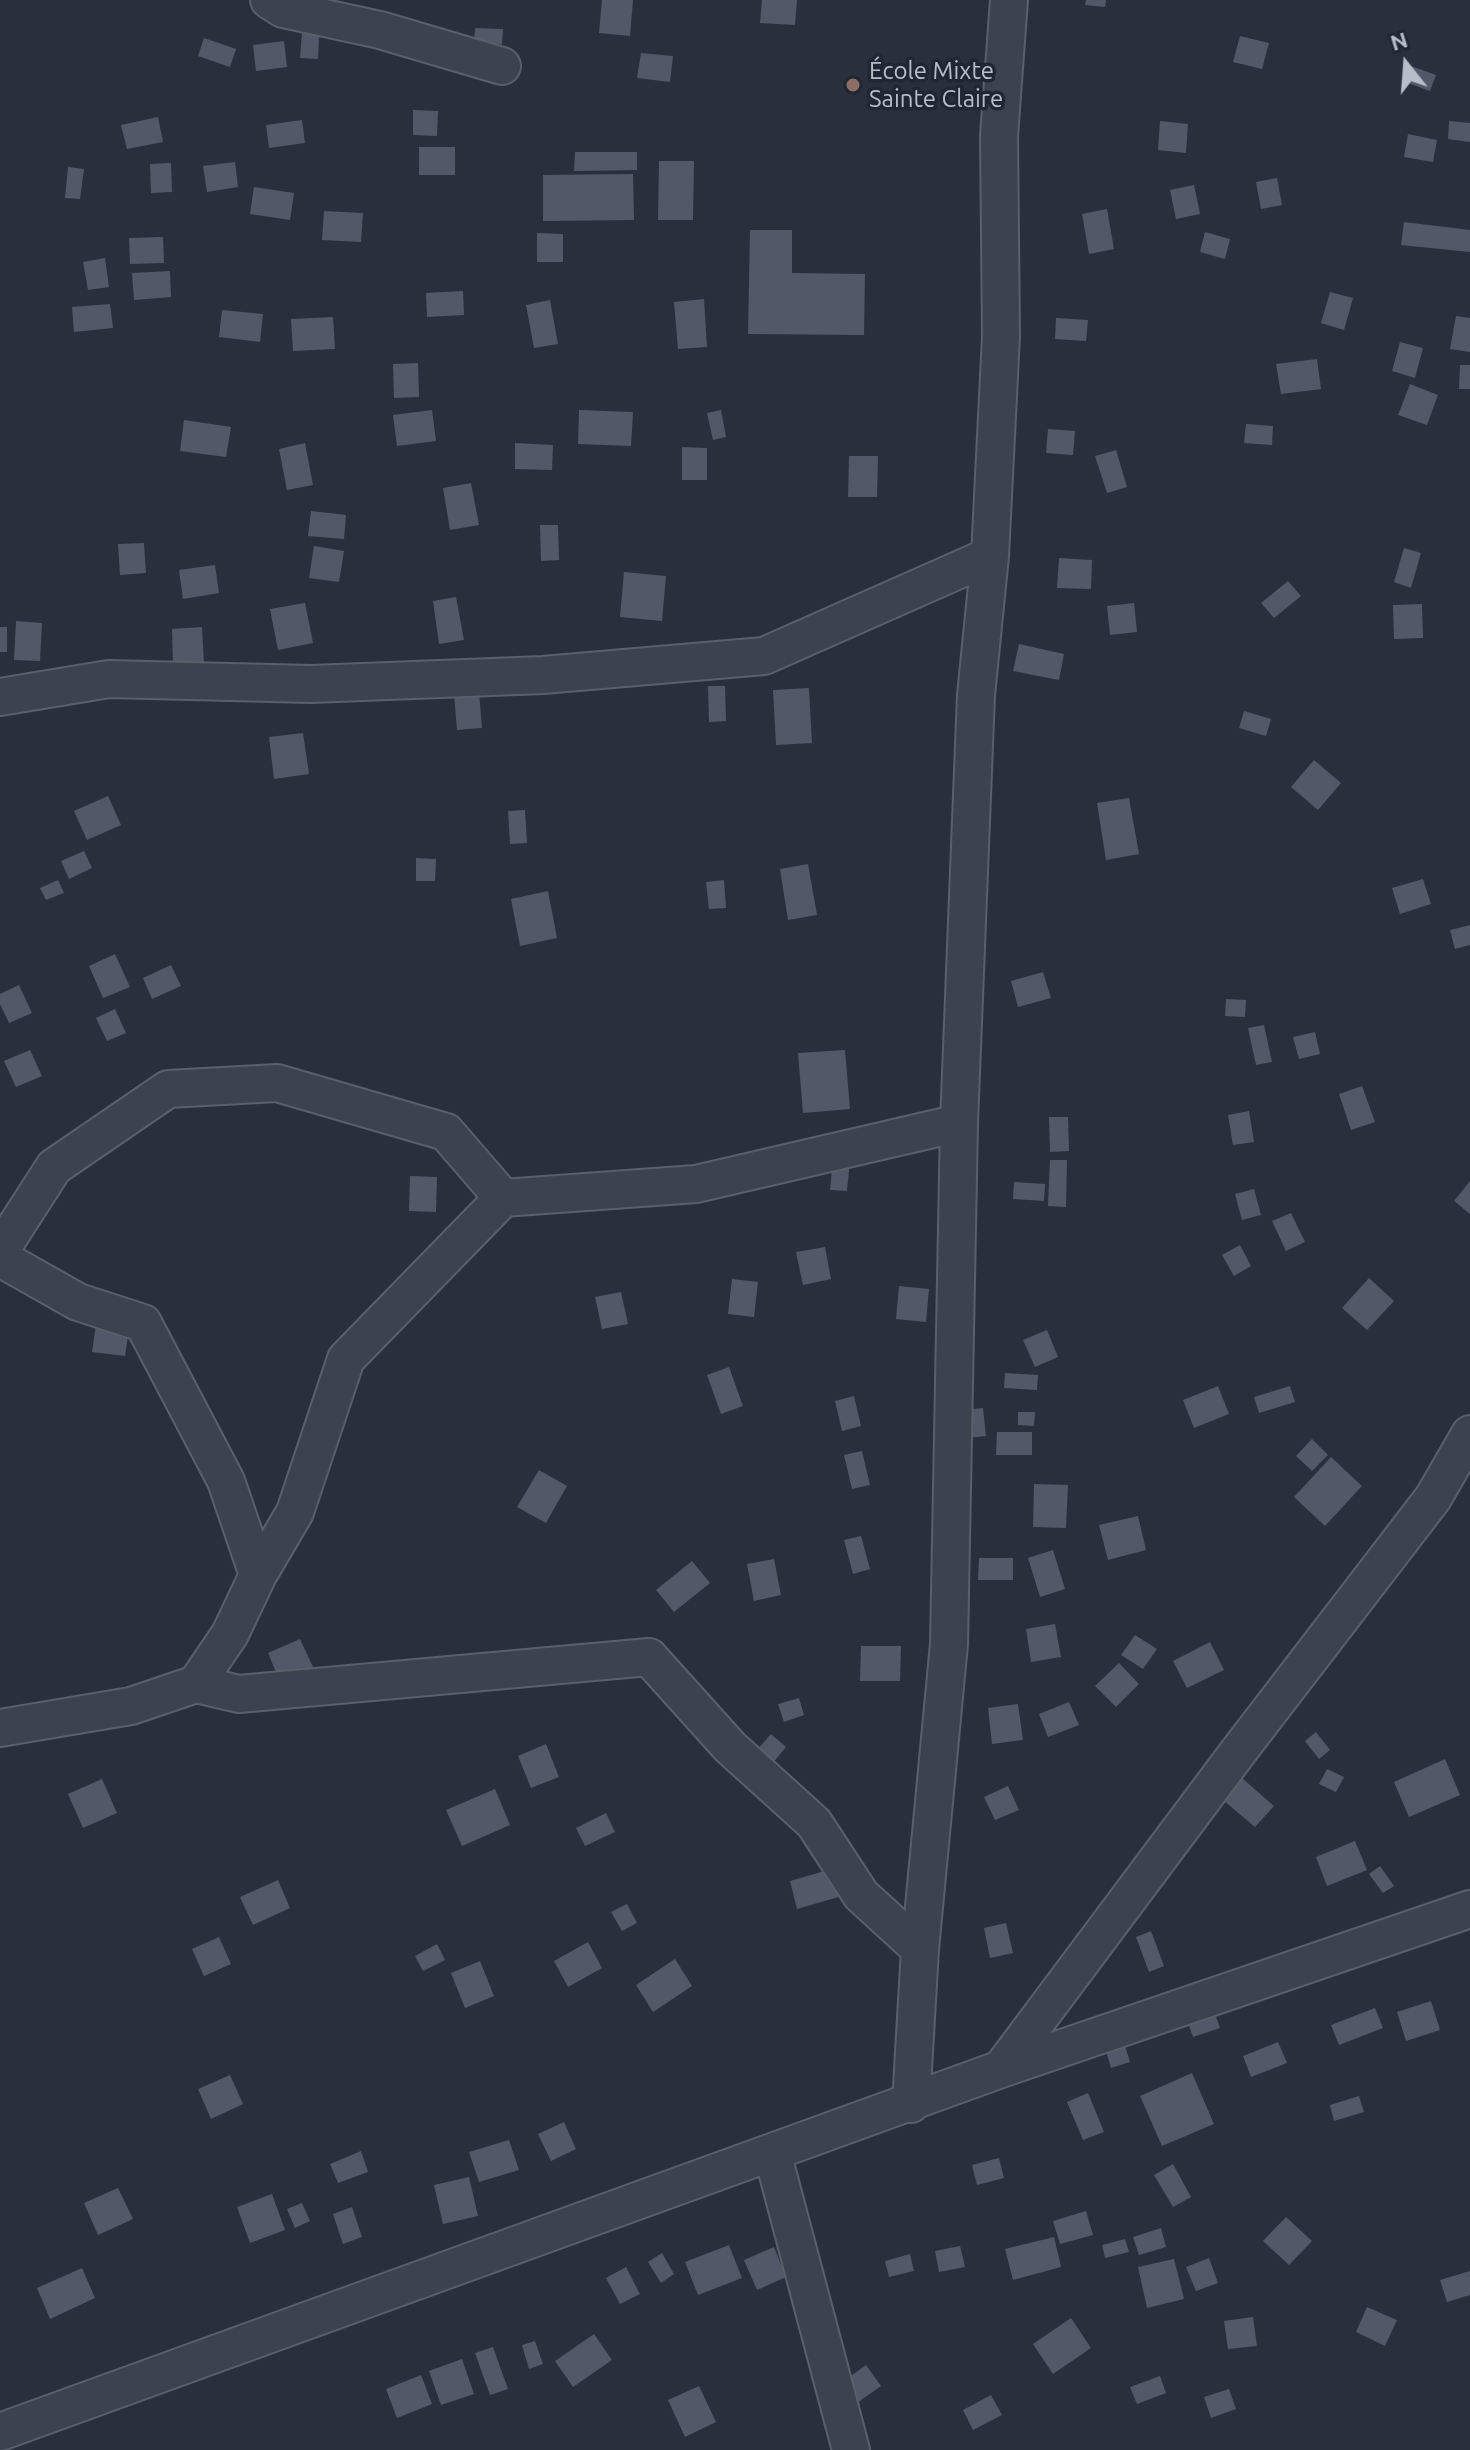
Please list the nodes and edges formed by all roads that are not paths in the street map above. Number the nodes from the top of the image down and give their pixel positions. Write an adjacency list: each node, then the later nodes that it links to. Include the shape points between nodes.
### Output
1 (269, 0): 3 (street, via 283,9 380,30)
2 (1009, 0): 4 (street, via 999,136 1001,336)
3 (502, 66)
4 (990, 556): 5 (street, via 764,656 543,675 311,684 109,679); 6 (street, via 976,695)
5 (0, 697)
6 (959, 1123): 7 (street, via 696,1184); 15 (street, via 949,1644)
7 (503, 1198): 8 (street, via 446,1132 277,1083 168,1089 54,1167); 11 (street, via 346,1359 295,1512)
8 (0, 1251)
9 (0, 1258): 11 (street, via 78,1302 143,1323 226,1481)
10 (1470, 1434): 16 (street, via 1433,1498)
11 (258, 1575): 12 (street, via 230,1634)
12 (196, 1684): 13 (street, via 131,1706); 15 (street, via 239,1694 649,1657 730,1747 814,1823 861,1895)
13 (0, 1728)
14 (1470, 1909): 16 (street)
15 (920, 1949): 17 (street)
16 (1001, 2069): 17 (street)
17 (911, 2104): 18 (street)
18 (772, 2152): 19 (street); 20 (street)
19 (0, 2432)
20 (851, 2450)

